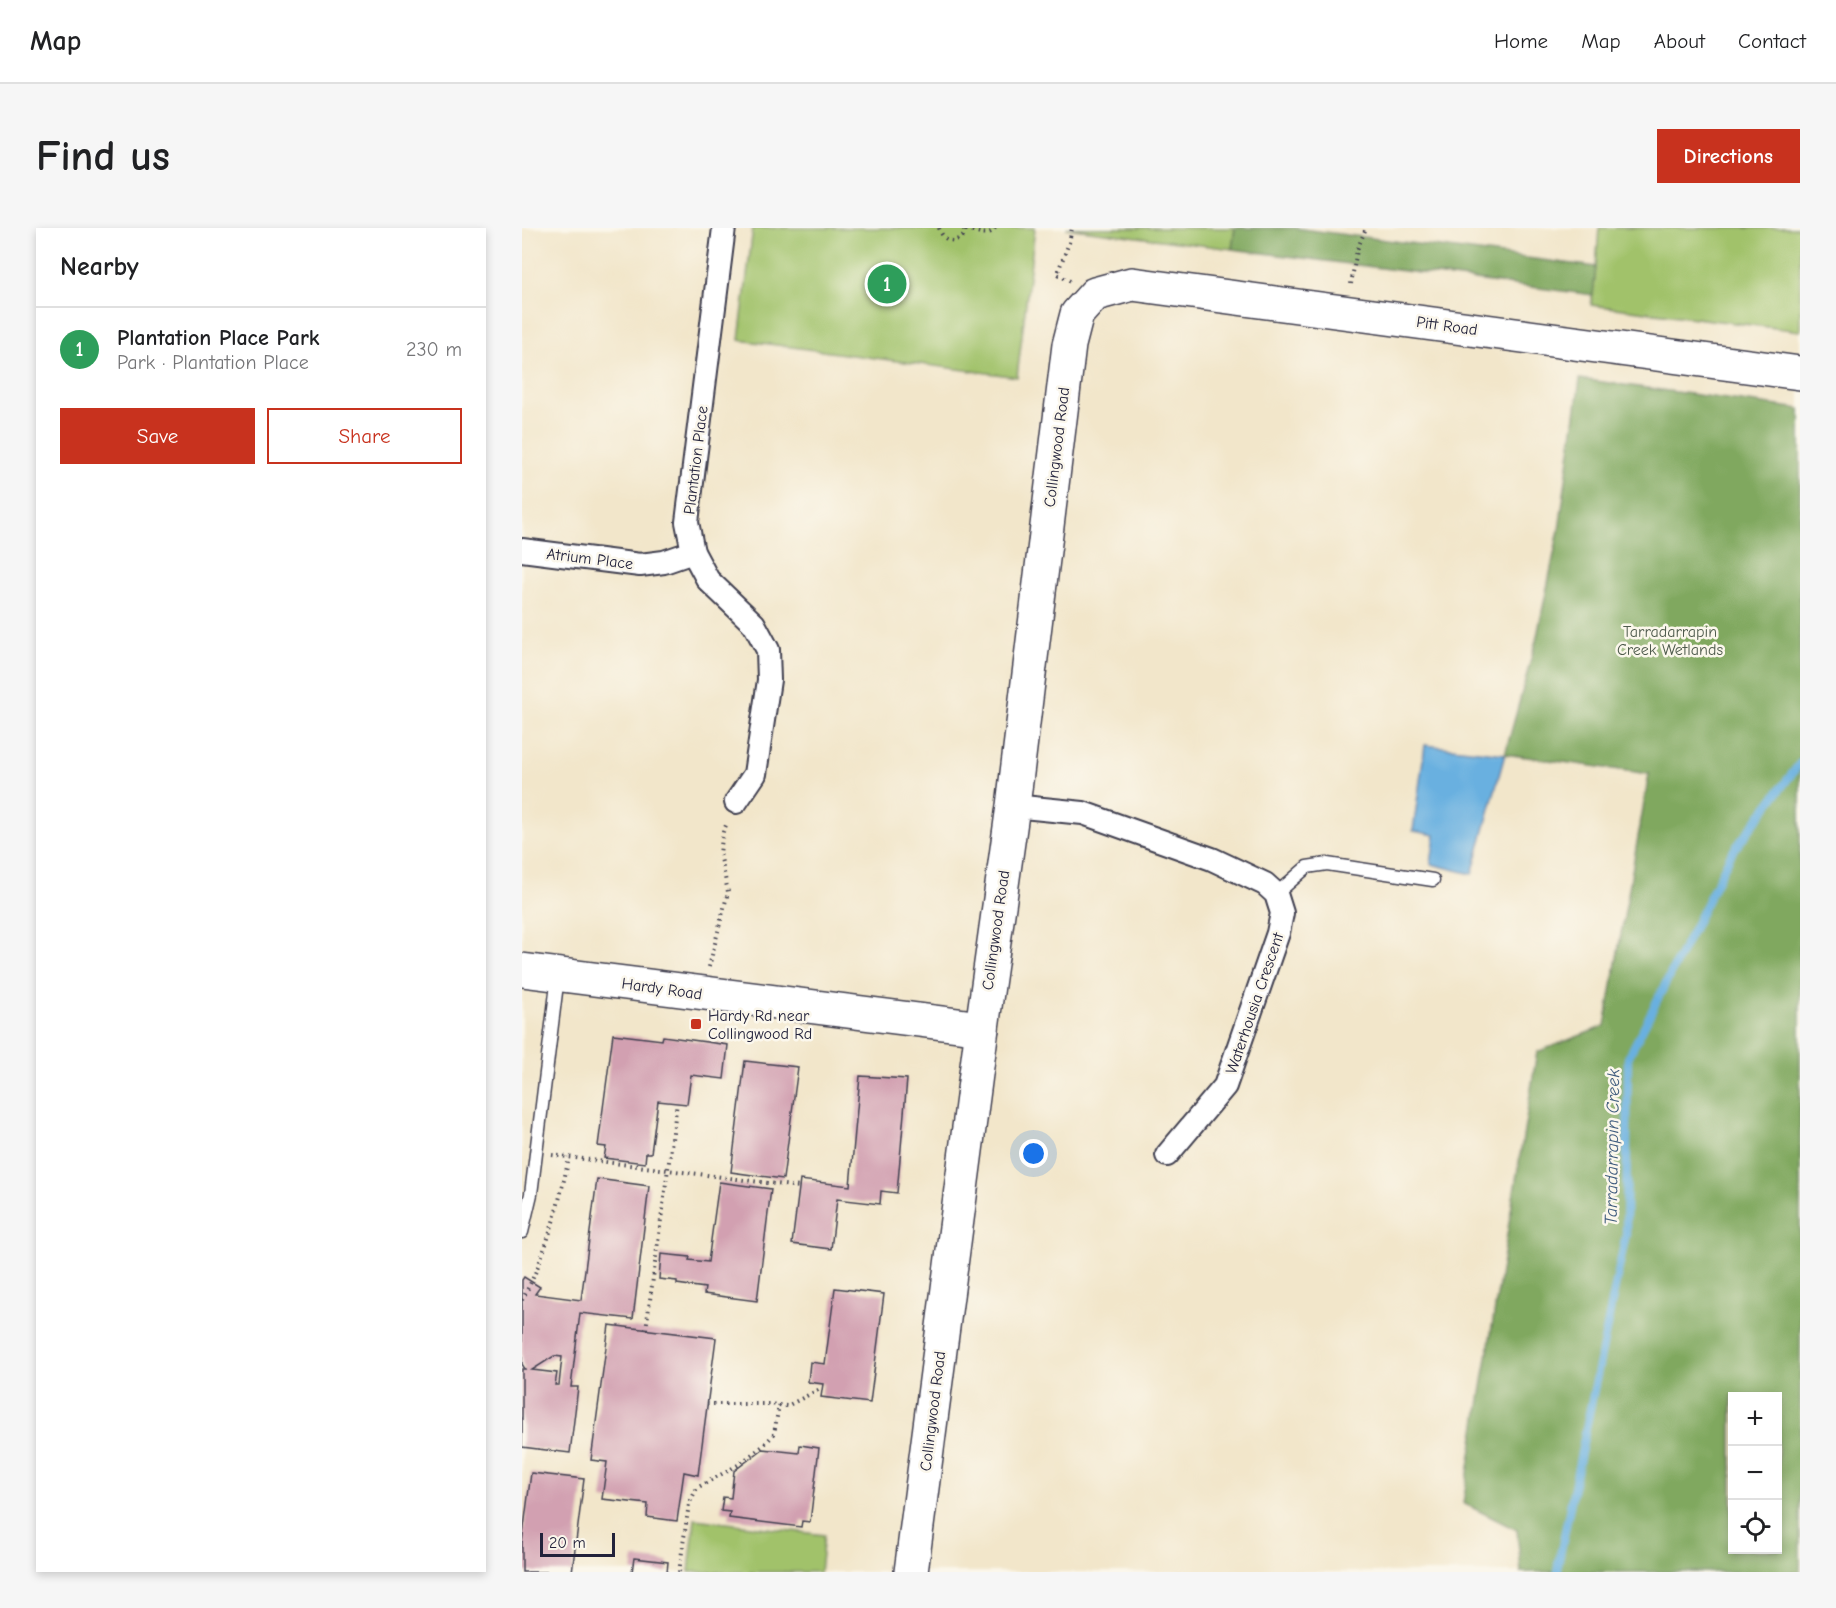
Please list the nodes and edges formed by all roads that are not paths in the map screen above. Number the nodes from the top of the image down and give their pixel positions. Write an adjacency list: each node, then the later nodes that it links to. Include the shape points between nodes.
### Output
1 (724, 228): 5 (street, Plantation Place, via 687,522)
2 (1095, 294): 3 (street, Pitt Road, via 1132,284); 7 (street, Collingwood Road, via 1077,314 1069,345)
3 (1800, 373)
4 (522, 550): 5 (street, Atrium Place, via 640,565)
5 (693, 552): 6 (street, Plantation Place, via 708,580 754,624 768,650 769,680 755,774)
6 (736, 802)
7 (1012, 806): 9 (street, via 1083,813 1212,859 1265,884); 12 (street, Collingwood Road)
8 (1433, 880): 9 (lane, via 1327,864 1307,867)
9 (1276, 894): 13 (street, Waterhousia Crescent, via 1282,913 1278,933 1226,1086)
10 (522, 970): 11 (street, Hardy Road)
11 (558, 975): 12 (street, Hardy Road); 14 (lane, via 531,1194)
12 (982, 1028): 15 (street, Collingwood Road)
13 (1167, 1155)
14 (522, 1232)
15 (911, 1572)

